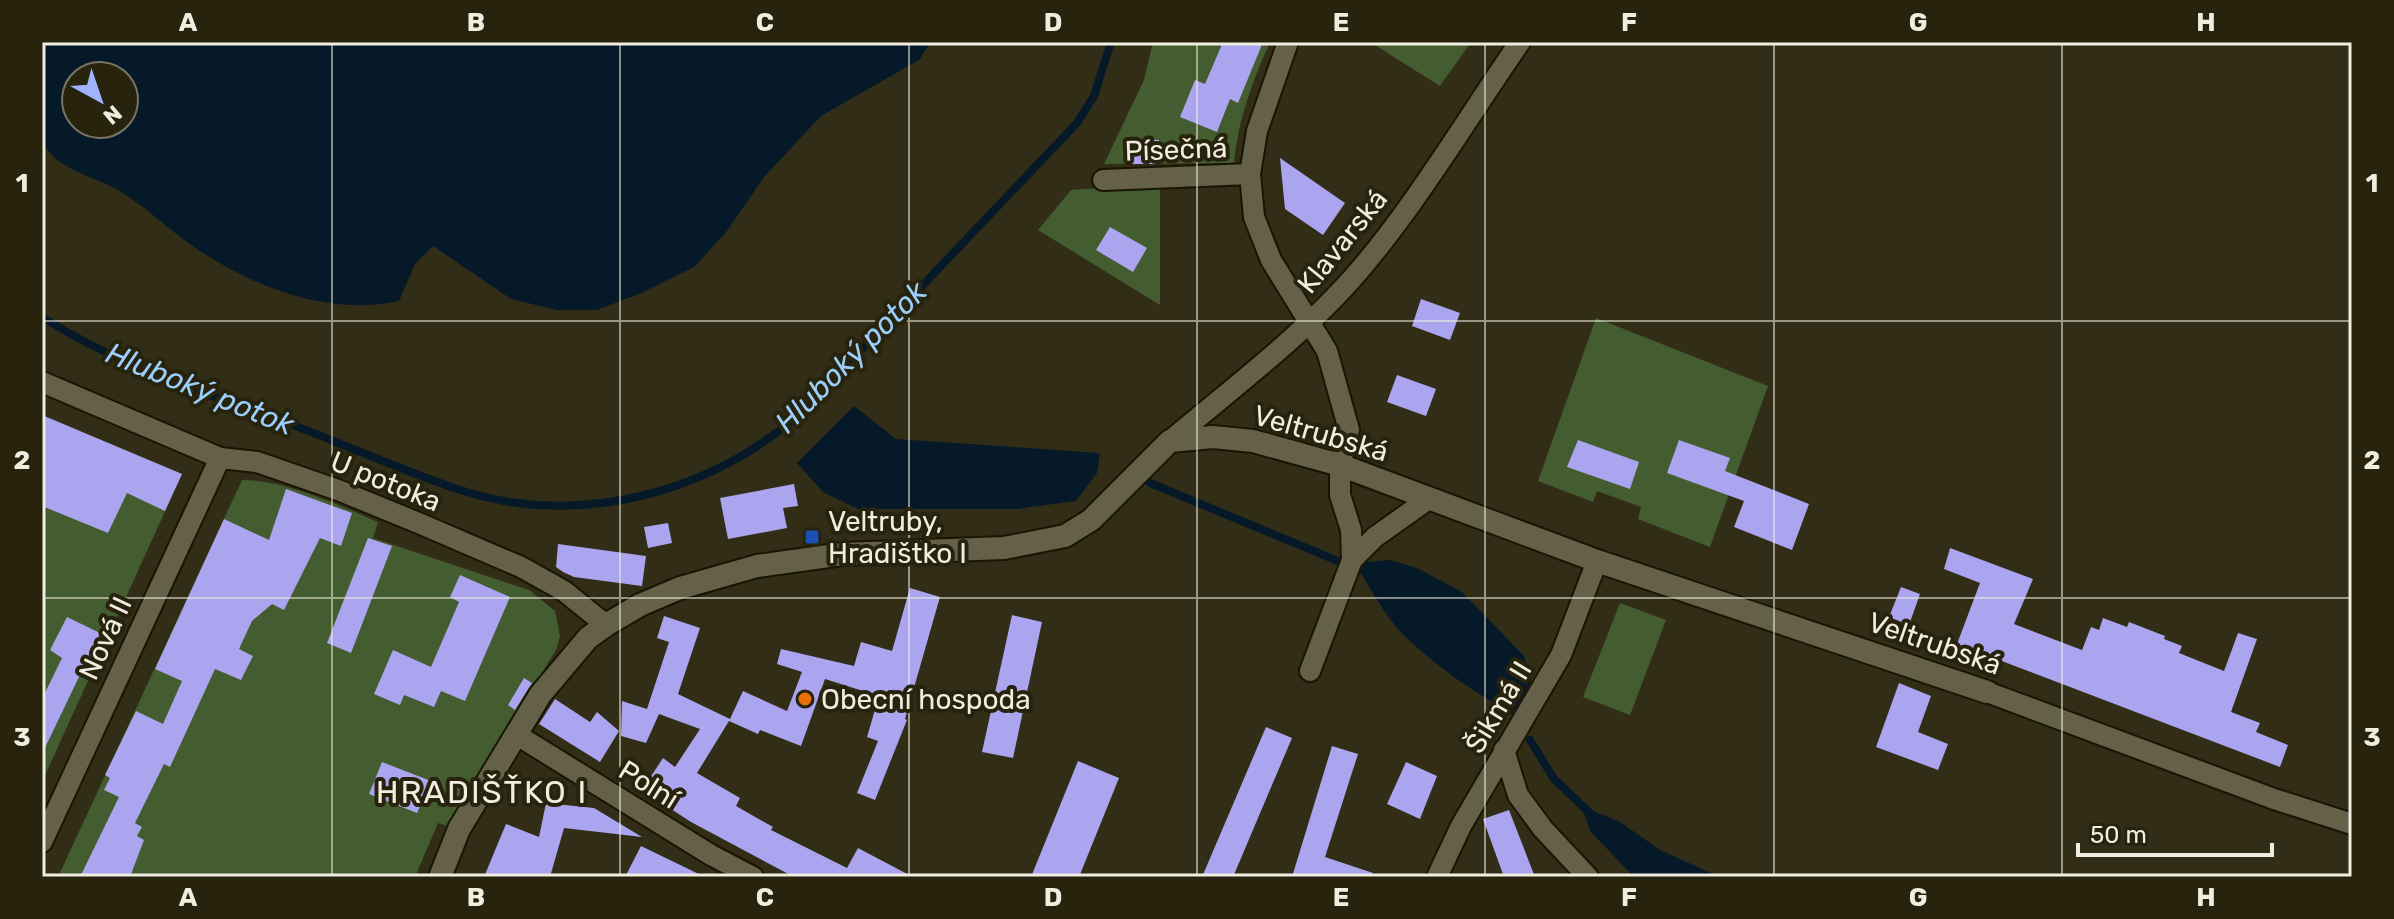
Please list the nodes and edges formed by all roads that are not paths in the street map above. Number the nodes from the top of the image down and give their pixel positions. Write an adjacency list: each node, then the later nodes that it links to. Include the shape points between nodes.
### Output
1 (1288, 42): 3 (street, Písečná, via 1257,131)
2 (1520, 42): 5 (street, Klavarská, via 1387,235)
3 (1250, 174): 4 (street, Písečná); 5 (street, Písečná, via 1254,217 1271,260)
4 (1103, 180)
5 (1308, 324): 7 (street, Klavarská); 9 (street, Písečná, via 1327,351 1349,430)
6 (42, 382): 8 (street, U potoka)
7 (1170, 441): 9 (street, Veltrubská, via 1253,441); 13 (street, via 1091,520 1065,536 1004,548 843,554 757,566 680,588)
8 (220, 458): 13 (street, U potoka, via 257,462 338,490 521,567 564,591); 19 (street, Nová II)
9 (1340, 465): 10 (street, Veltrubská); 11 (street, Písečná)
10 (1430, 498): 11 (street); 12 (street, Veltrubská)
11 (1352, 560): 14 (street)
12 (1597, 561): 15 (street, Veltrubská); 17 (street, Šikmá II, via 1561,655)
13 (606, 625): 16 (street, via 564,663)
14 (1310, 671)
15 (1987, 692): 18 (street, Veltrubská)
16 (517, 735): 20 (street, via 459,829); 21 (street, Polní)
17 (1504, 750): 22 (street, Šikmá II); 23 (street, via 1518,795)
18 (2352, 824)
19 (42, 842)
20 (440, 877)
21 (753, 877)
22 (1437, 877)
23 (1588, 877)

